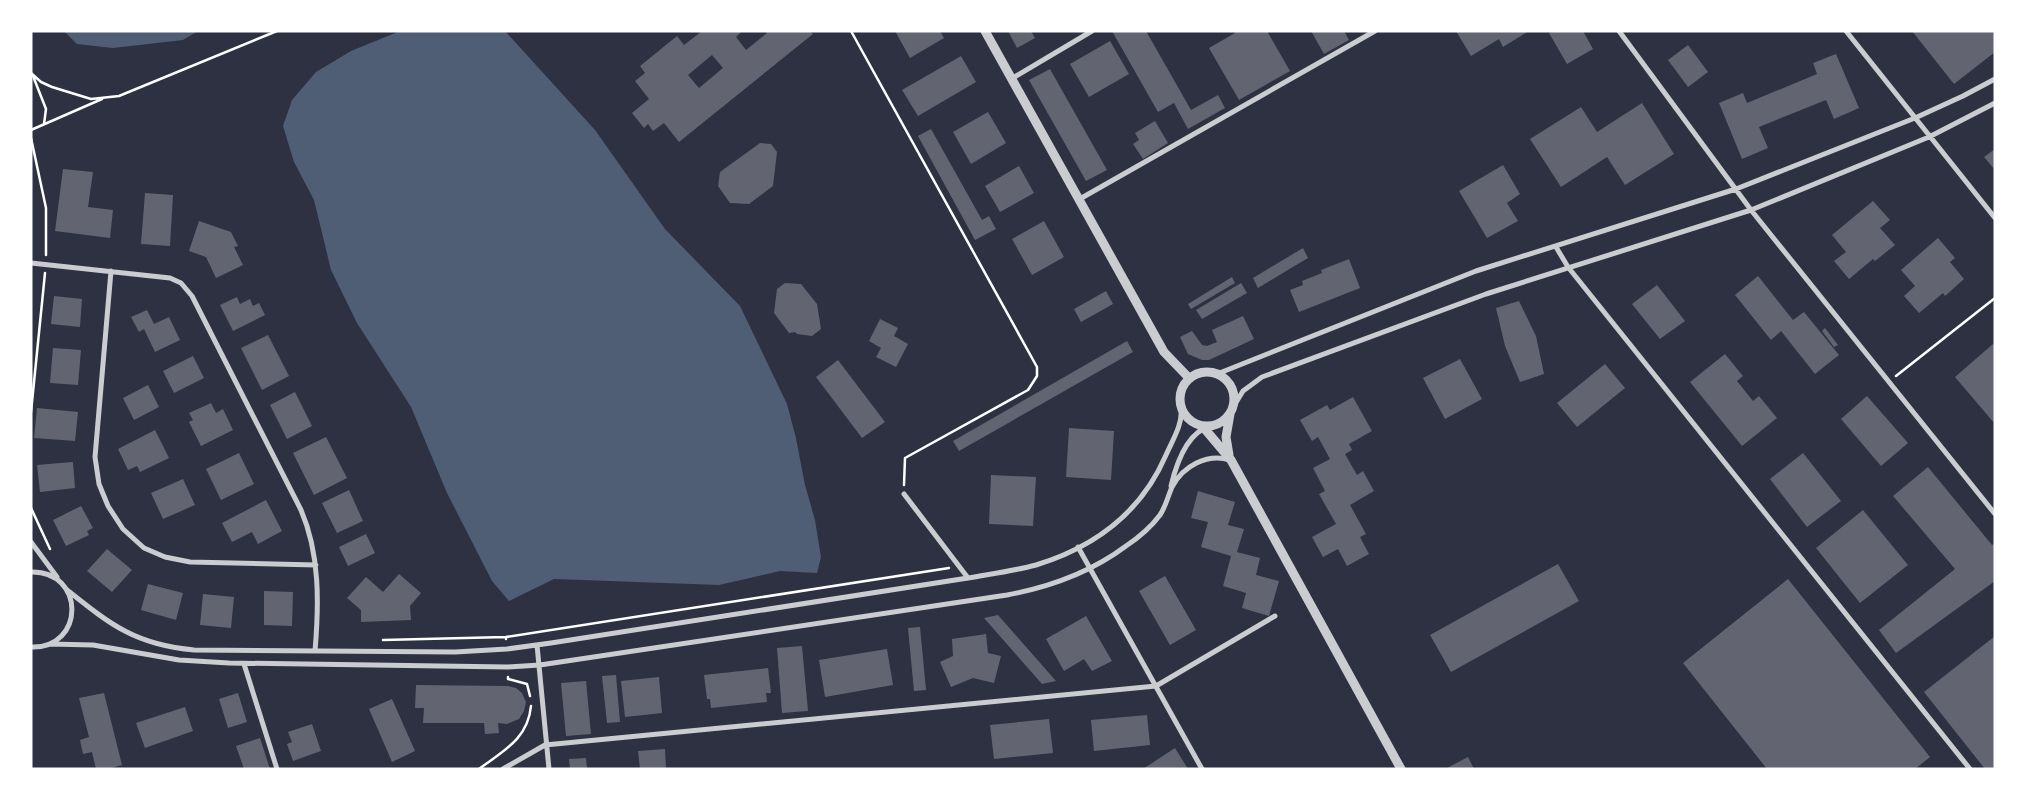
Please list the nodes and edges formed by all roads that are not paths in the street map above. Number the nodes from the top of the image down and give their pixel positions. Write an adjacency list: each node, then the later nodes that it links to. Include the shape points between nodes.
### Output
1 (985, 31): 6 (street)
2 (1092, 31): 6 (street)
3 (1375, 31): 12 (street)
4 (1619, 31): 11 (street)
5 (1846, 31): 9 (street)
6 (1011, 79): 12 (street)
7 (1995, 79): 9 (street)
8 (1995, 103): 10 (street)
9 (1915, 118): 10 (street); 11 (street)
10 (1929, 137): 13 (street); 14 (street)
11 (1736, 189): 13 (street); 15 (street)
12 (1078, 200): 20 (street, via 1164,352)
13 (1751, 210): 17 (street); 27 (street)
14 (1995, 218)
15 (1556, 247): 17 (street); 19 (street, via 1476,271)
16 (31, 263): 18 (street)
17 (1568, 267): 22 (street, via 1262,377 1243,391); 50 (street)
18 (111, 271): 30 (street, via 170,278 192,296 301,510 311,535); 30 (street, via 95,457 99,484 123,529 144,548 190,562)
19 (1217, 374): 20 (street, via 1205,372); 22 (street, via 1225,379 1234,395)
20 (1189, 378): 21 (street, via 1180,394)
21 (1181, 408): 23 (street, via 1187,418); 29 (street, via 1181,420 1163,462 1140,500 1121,520)
22 (1232, 409): 23 (street, via 1224,420); 24 (street, via 1226,438)
23 (1205, 426): 24 (street); 26 (street, via 1182,455)
24 (1231, 460): 26 (street, via 1207,458 1197,463 1180,476); 49 (street)
25 (904, 494): 33 (street)
26 (1169, 496): 31 (street, via 1164,509 1149,528)
27 (1995, 514)
28 (31, 542): 34 (street)
29 (1078, 547): 31 (street); 33 (street, via 1034,565)
30 (316, 565): 40 (street)
31 (1089, 569): 42 (street, via 1054,584 1007,595); 43 (street)
32 (31, 572): 34 (street, via 47,574)
33 (968, 578): 38 (street)
34 (62, 583): 35 (street)
35 (67, 590): 37 (street, via 72,617 64,633); 40 (street, via 107,621 155,644 194,650)
36 (1276, 616): 43 (street)
37 (50, 644): 39 (street); 41 (street, via 94,645 179,660)
38 (537, 645): 40 (street, via 455,652); 42 (street)
39 (32, 647)
40 (315, 651)
41 (244, 664): 42 (street); 45 (street)
42 (540, 665): 44 (street)
43 (1156, 686): 44 (street); 48 (street)
44 (545, 745): 46 (street); 47 (street)
45 (277, 769)
46 (503, 769)
47 (549, 769)
48 (1202, 769)
49 (1401, 769)
50 (1970, 769)

